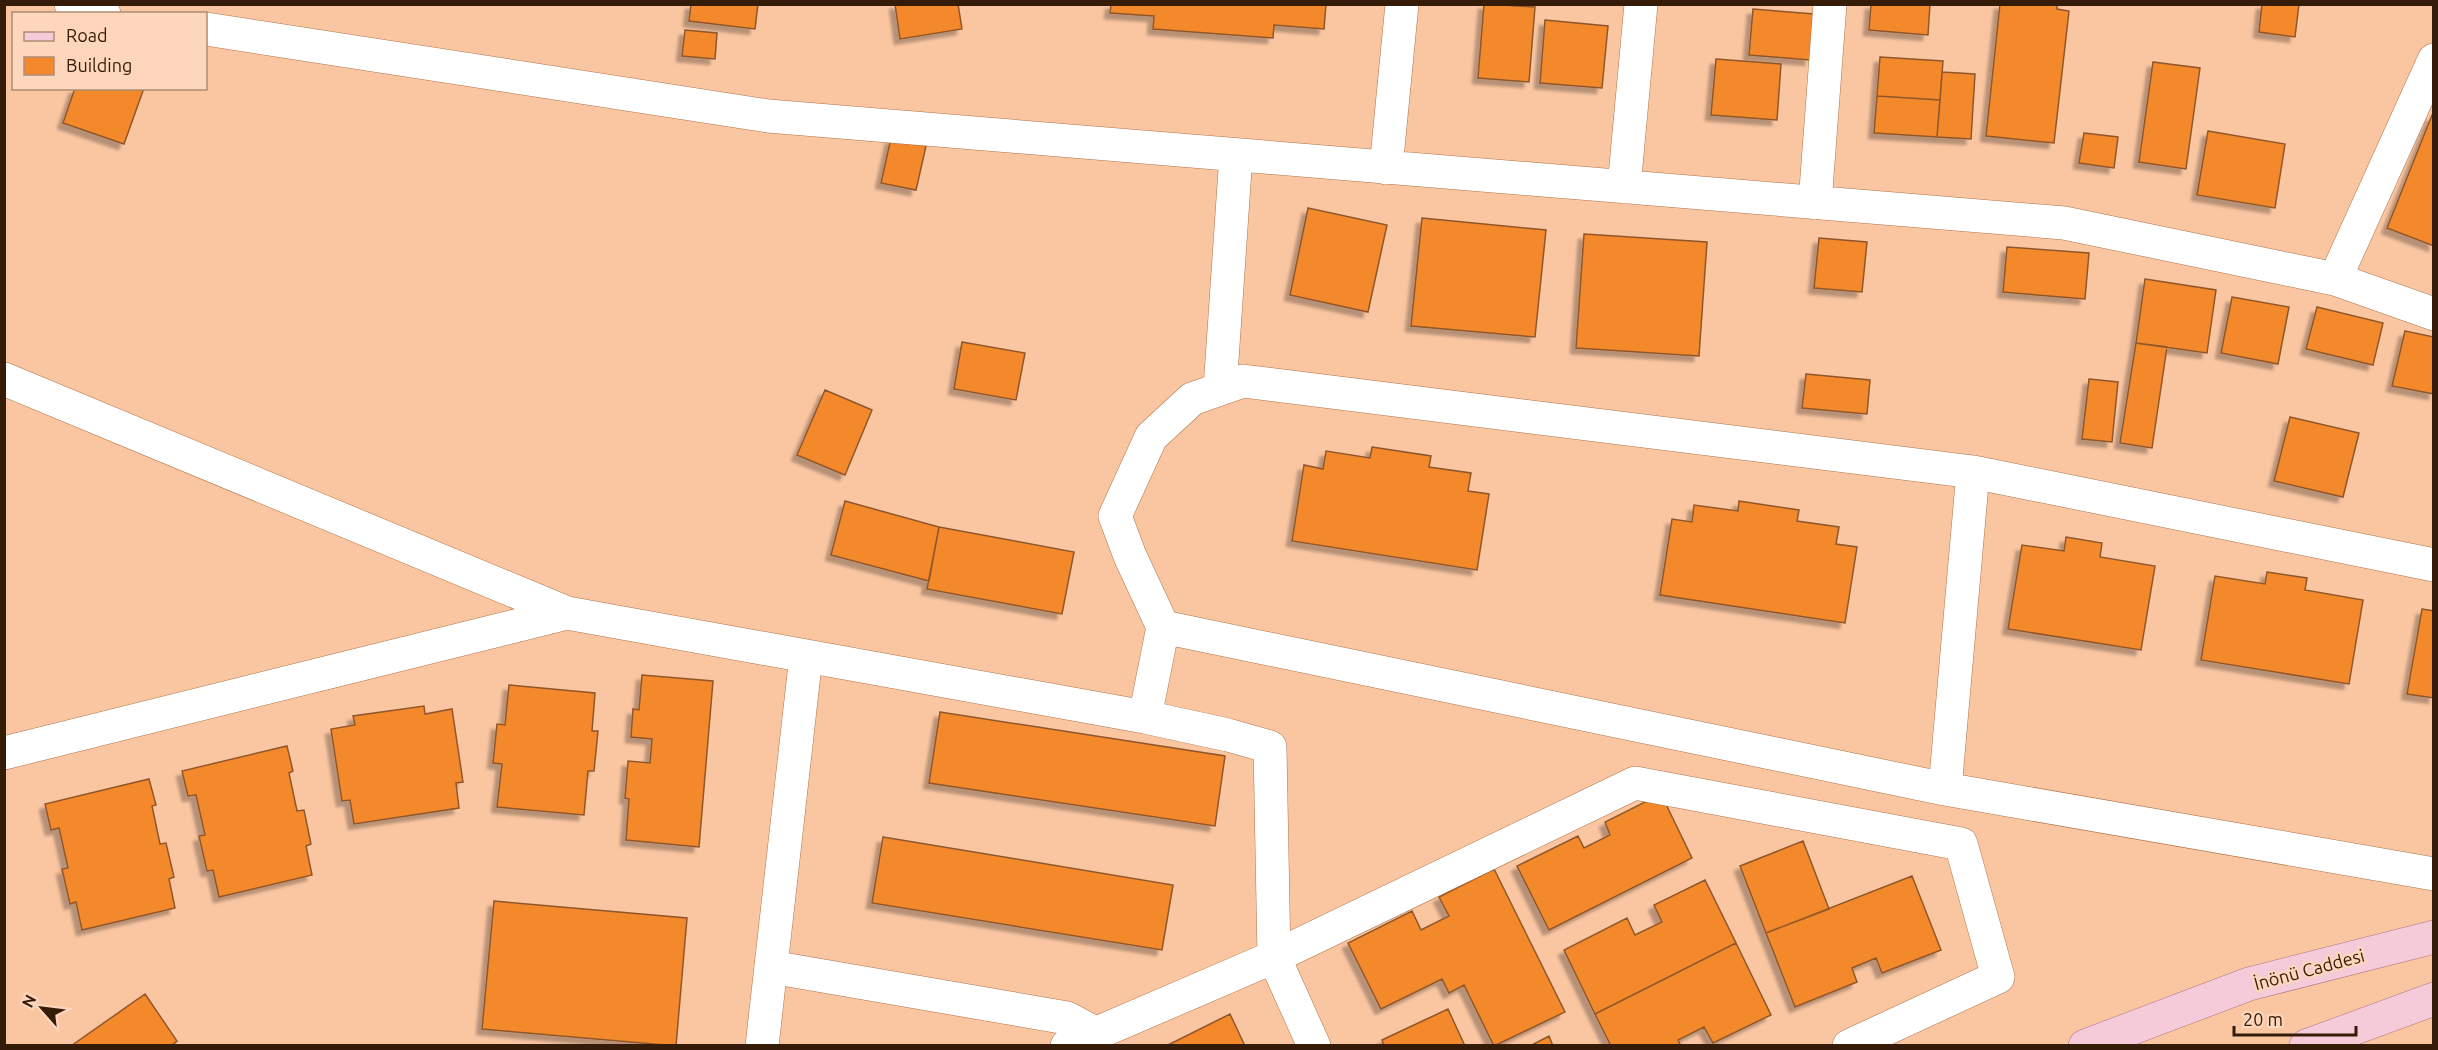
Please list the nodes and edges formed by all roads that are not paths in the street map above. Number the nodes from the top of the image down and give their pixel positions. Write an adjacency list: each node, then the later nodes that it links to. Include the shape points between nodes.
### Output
1 (71, 4): 5 (street)
2 (1402, 4): 9 (street)
3 (1641, 4): 10 (street)
4 (1830, 4): 11 (street)
5 (94, 12)
6 (207, 29): 8 (street, via 768,116)
7 (2433, 60): 12 (street)
8 (1236, 155): 9 (street); 15 (street)
9 (1386, 168): 10 (street)
10 (1624, 187): 11 (street)
11 (1815, 203): 12 (street, via 2064,223)
12 (2335, 279): 13 (street)
13 (2433, 314)
14 (4, 379): 18 (street)
15 (1220, 389): 16 (street, via 1243,381); 19 (street, via 1192,399 1151,437 1116,516)
16 (1973, 472): 17 (street); 23 (street)
17 (2433, 565)
18 (567, 613): 20 (street); 22 (street)
19 (1163, 627): 21 (street); 23 (street)
20 (806, 656): 21 (street); 27 (street)
21 (1145, 717): 26 (street, via 1270,747)
22 (4, 753)
23 (1945, 789): 24 (street)
24 (2433, 874)
25 (2433, 937): 33 (main road, İnönü Caddesi, via 2249,984)
26 (1274, 957): 29 (street); 31 (street); 32 (street, via 1635,783 1961,844 1998,978)
27 (771, 967): 29 (street, via 1067,1018); 30 (street)
28 (2433, 999): 34 (main road)
29 (1081, 1039)
30 (762, 1046)
31 (1314, 1046)
32 (1849, 1046)
33 (2085, 1046)
34 (2306, 1046)

